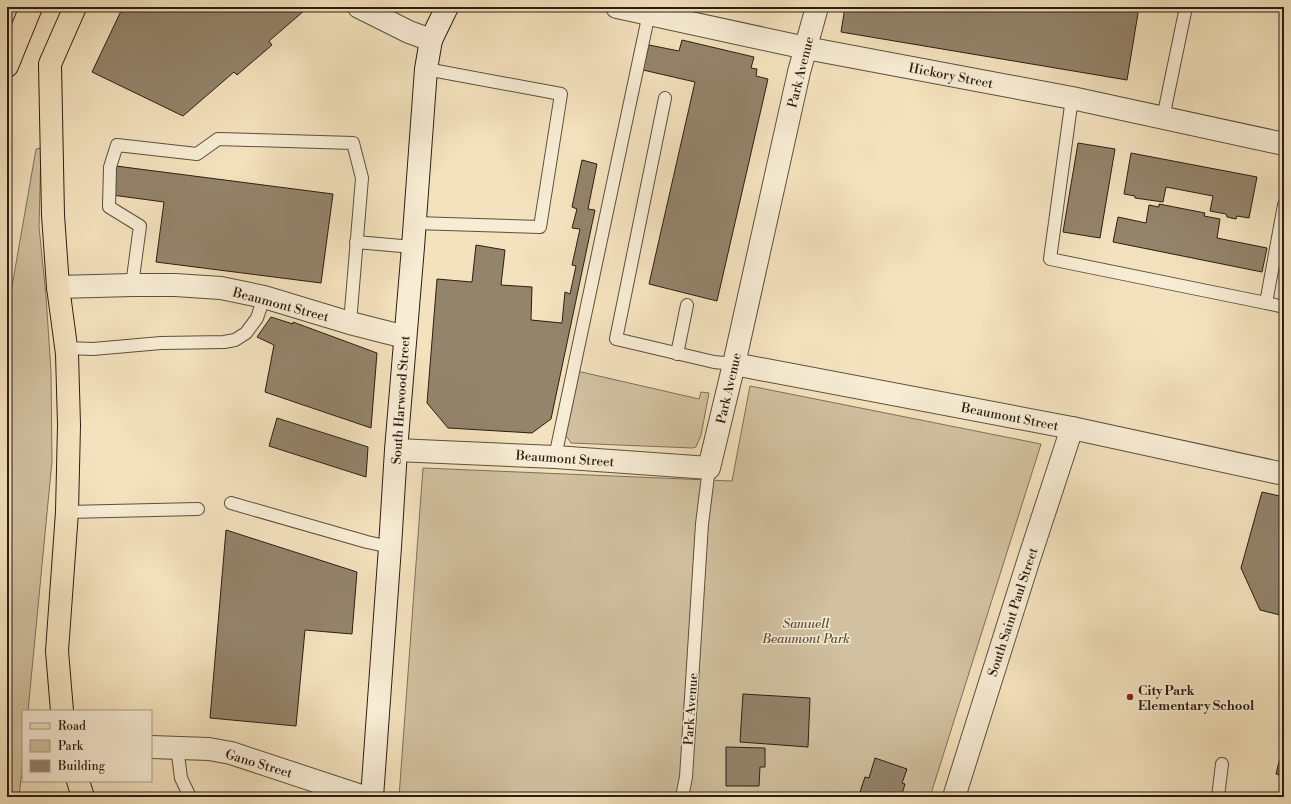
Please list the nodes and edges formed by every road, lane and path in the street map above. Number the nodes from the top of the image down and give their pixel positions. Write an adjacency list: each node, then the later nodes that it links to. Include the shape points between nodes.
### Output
1 (31, 7): 11 (main road)
2 (75, 7): 22 (main road, via 50,64 53,215)
3 (359, 7): 9 (street, via 409,32)
4 (447, 7): 9 (street, South Harwood Street)
5 (617, 7): 8 (street, Hickory Street)
6 (817, 7): 10 (street, Park Avenue)
7 (1186, 7): 15 (lane)
8 (649, 13): 10 (street, Hickory Street); 34 (lane)
9 (432, 40): 12 (street, South Harwood Street)
10 (806, 48): 14 (street, Hickory Street); 31 (street, Park Avenue)
11 (7, 66)
12 (426, 69): 18 (street, South Harwood Street); 18 (lane, via 561,94 540,228)
13 (666, 98): 30 (lane, via 616,339)
14 (1072, 98): 15 (street, Hickory Street); 24 (lane, via 1050,259)
15 (1163, 118): 16 (street, Hickory Street)
16 (1284, 144)
17 (1284, 205): 24 (lane)
18 (414, 223): 20 (street, South Harwood Street)
19 (356, 242): 20 (lane); 21 (lane, via 362,178 353,143 218,139 197,154 117,145 110,168 109,207 140,226); 27 (lane)
20 (413, 247): 28 (street, South Harwood Street)
21 (132, 285): 22 (street, Beaumont Street); 23 (street, Beaumont Street, via 221,288)
22 (58, 287): 29 (main road)
23 (264, 297): 27 (street, Beaumont Street); 29 (lane, via 257,318 246,333 235,340 93,349)
24 (1266, 303): 26 (lane)
25 (687, 305): 30 (lane)
26 (1284, 307)
27 (350, 323): 28 (street, Beaumont Street)
28 (405, 337): 33 (street, South Harwood Street)
29 (66, 348): 39 (main road, via 70,425)
30 (677, 354): 31 (lane)
31 (734, 364): 32 (street, Beaumont Street); 35 (street, Park Avenue)
32 (1072, 428): 36 (street, Beaumont Street); 51 (street, South Saint Paul Street)
33 (396, 450): 34 (street, Beaumont Street); 40 (street, South Harwood Street)
34 (555, 457): 35 (street, Beaumont Street)
35 (709, 468): 50 (lane, Park Avenue, via 702,524 686,777)
36 (1284, 474)
37 (231, 503): 40 (lane)
38 (198, 509): 39 (lane)
39 (67, 512): 41 (main road, via 57,651)
40 (390, 547): 49 (street, South Harwood Street)
41 (62, 710)
42 (152, 747): 43 (street, Gano Street)
43 (177, 747): 47 (lane, via 181,778); 48 (street, Gano Street, via 231,753)
44 (1222, 764): 52 (lane)
45 (78, 782): 46 (main road)
46 (83, 797)
47 (190, 797)
48 (364, 797)
49 (372, 797)
50 (682, 797)
51 (954, 797)
52 (1218, 797)

